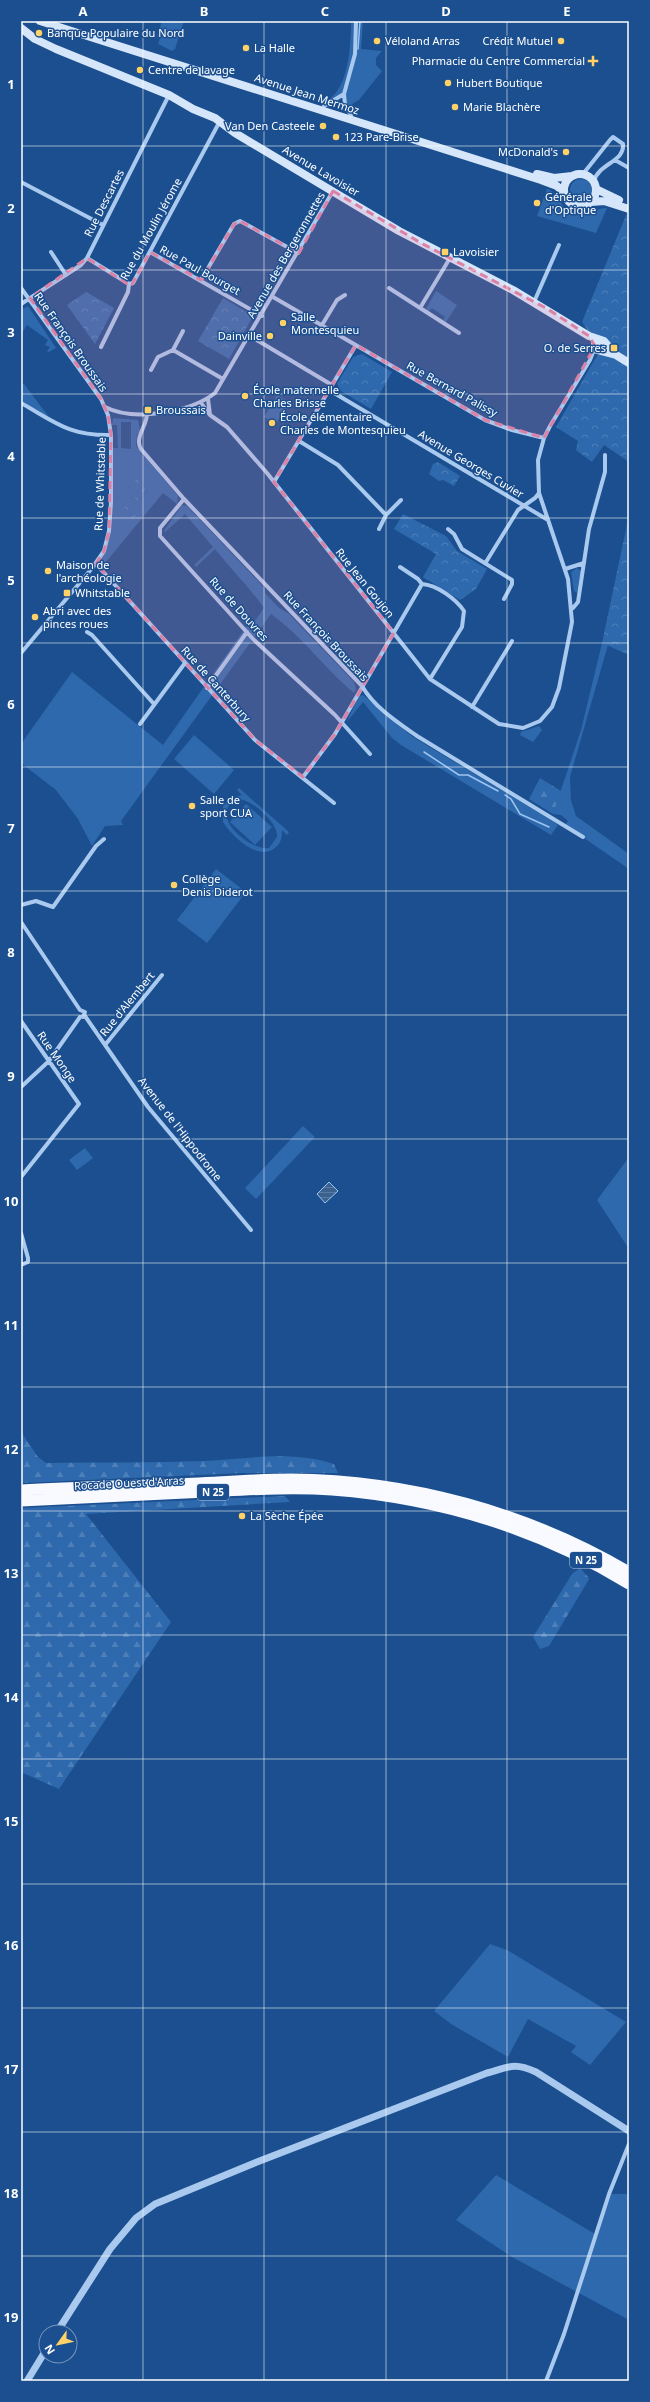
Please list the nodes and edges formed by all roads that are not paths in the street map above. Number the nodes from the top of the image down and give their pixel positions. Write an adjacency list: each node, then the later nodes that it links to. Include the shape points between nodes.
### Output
1 (40, 21): 19 (main road, Avenue Jean Mermoz, via 541,180 557,186)
2 (56, 21): 9 (main road)
3 (356, 21): 7 (street, via 355,54)
4 (21, 28): 6 (main road)
5 (21, 34): 6 (main road)
6 (35, 39): 8 (main road, Avenue Lavoisier)
7 (344, 94): 9 (street); 10 (street, via 345,105)
8 (169, 95): 11 (main road, Avenue Lavoisier); 23 (street, Rue Descartes)
9 (324, 106): 10 (main road)
10 (351, 115): 15 (main road, via 543,176)
11 (220, 121): 18 (main road, Avenue Lavoisier, via 235,133); 26 (street, Rue du Moulin Jérome)
12 (615, 160): 13 (street); 14 (street, via 623,150 623,144 613,137); 17 (street, via 601,168)
13 (629, 168)
14 (583, 174): 15 (main road); 17 (main road)
15 (572, 176): 19 (main road, via 566,183)
16 (21, 182): 23 (street)
17 (595, 185): 20 (main road); 21 (main road, via 610,198)
18 (334, 190): 27 (street, Avenue des Bergeronnettes); 29 (main road, Avenue Lavoisier, via 399,231)
19 (564, 193): 20 (main road, via 575,206)
20 (592, 202): 22 (main road, via 604,201)
21 (629, 204)
22 (629, 209)
23 (103, 224): 28 (street, Rue Descartes)
24 (559, 245): 38 (street)
25 (51, 252): 30 (street)
26 (150, 252): 31 (street, Rue Paul Bourget); 32 (street, Rue du Moulin Jérome, via 133,283)
27 (298, 253): 31 (street, via 240,221 234,224); 36 (street, Avenue des Bergeronnettes)
28 (87, 258): 30 (street, Rue Descartes); 32 (street)
29 (450, 258): 38 (main road, Avenue Lavoisier); 40 (street)
30 (66, 275): 37 (street, Rue Descartes)
31 (202, 280): 41 (street, Rue Paul Bourget)
32 (130, 284): 47 (street, Rue du Moulin Jérome)
33 (21, 288): 37 (street, Rue François Broussais)
34 (390, 288): 40 (street)
35 (345, 295): 42 (street, via 341,295 337,300)
36 (273, 297): 41 (street, Avenue des Bergeronnettes); 42 (street, Rue Bernard Palissy)
37 (30, 298): 39 (street, Rue Descartes); 59 (street, Rue François Broussais)
38 (534, 302): 48 (main road, Avenue Lavoisier, via 588,336)
39 (21, 304)
40 (420, 308): 44 (street)
41 (262, 316): 45 (street, Avenue des Bergeronnettes)
42 (322, 325): 46 (street, Rue Bernard Palissy)
43 (182, 330): 49 (street)
44 (459, 333)
45 (250, 336): 53 (street, Avenue des Bergeronnettes); 54 (street)
46 (356, 345): 54 (street); 63 (street, Rue Bernard Palissy, via 485,420)
47 (102, 347)
48 (600, 347): 50 (street); 50 (street); 51 (main road, Avenue Lavoisier)
49 (173, 350): 52 (street, via 158,357); 53 (street)
50 (590, 360): 63 (street)
51 (629, 363)
52 (151, 370)
53 (223, 379): 56 (street, Avenue des Bergeronnettes)
54 (332, 385): 55 (street)
55 (329, 390): 64 (street); 70 (street, Avenue Georges Cuvier)
56 (208, 399): 57 (street); 61 (street)
57 (200, 402): 60 (street); 61 (street, Rue Jean Goujon)
58 (21, 403): 62 (street, via 67,430)
59 (105, 407): 60 (street, via 130,415); 62 (street, Rue de Whitstable)
60 (146, 414): 68 (street, Rue François Broussais, via 147,419 138,439 139,445)
61 (210, 415): 66 (street, Rue Jean Goujon, via 227,427)
62 (111, 435): 77 (street, Rue de Whitstable, via 109,531 104,551)
63 (544, 438): 67 (street, via 538,467)
64 (299, 441): 66 (street); 71 (street, via 338,465)
65 (605, 455): 76 (street, via 605,472 592,516)
66 (274, 482): 85 (street, Rue Jean Goujon)
67 (539, 493): 70 (street, Avenue Georges Cuvier); 72 (street)
68 (184, 499): 84 (street, Rue de Douvres, via 160,528 160,536); 90 (street, Rue François Broussais)
69 (401, 500): 71 (street)
70 (523, 505): 72 (street); 75 (street)
71 (386, 515): 73 (street)
72 (548, 520): 79 (street)
73 (379, 529)
74 (448, 529): 75 (street, via 454,534 462,550)
75 (486, 562): 81 (street, via 512,580)
76 (584, 563): 79 (street); 82 (street, via 578,602)
77 (96, 564): 87 (street, Rue de Whitstable); 88 (street, Rue de Canterbury)
78 (400, 567): 80 (street)
79 (565, 569): 82 (street)
80 (423, 584): 85 (street); 89 (street, via 452,599 464,611 462,627)
81 (504, 599)
82 (573, 608): 93 (street, Rue Jean Goujon, via 563,668 552,707 540,721 529,727 517,728 503,725)
83 (86, 632): 92 (street, via 92,635)
84 (247, 632): 91 (street); 94 (street, Rue de Douvres)
85 (394, 633): 89 (street, Rue Jean Goujon); 90 (street)
86 (512, 641): 93 (street)
87 (21, 653)
88 (185, 663): 91 (street, Rue de Canterbury); 92 (street)
89 (430, 679): 93 (street, Rue Jean Goujon)
90 (362, 686): 94 (street); 99 (street, Rue François Broussais, via 366,694 386,713 417,736)
91 (207, 688): 97 (street, Rue de Canterbury, via 255,740)
92 (154, 704): 95 (street)
93 (472, 707)
94 (342, 723): 96 (street, Rue de Douvres); 97 (street)
95 (140, 724)
96 (370, 754)
97 (303, 777): 98 (street, Rue de Canterbury)
98 (334, 803)
99 (583, 837)
100 (104, 839): 101 (street, via 96,846 53,907 36,901)
101 (21, 905)
102 (21, 922): 103 (street)
103 (26, 929): 104 (street); 106 (street, via 80,1010 78,1013)
104 (21, 933)
105 (162, 975): 108 (street, Rue d'Alembert)
106 (82, 1017): 108 (street, Avenue de l'Hippodrome); 109 (street)
107 (21, 1021): 109 (street, Rue Monge)
108 (105, 1045): 112 (street, Avenue de l'Hippodrome, via 148,1107)
109 (49, 1061): 110 (street); 111 (street, Rue Monge, via 79,1104)
110 (21, 1087)
111 (21, 1176)
112 (252, 1230)
113 (21, 1233): 114 (street, via 28,1262)
114 (21, 1265)
115 (21, 1490): 117 (highway, Rocade Ouest d'Arras / N 25, via 265,1479 366,1484 449,1499 517,1519 582,1546)
116 (21, 1501): 118 (highway, Rocade Ouest d'Arras / N 25, via 279,1488 383,1495 454,1509 518,1530 570,1552)
117 (629, 1572)
118 (629, 1584)
119 (629, 2131): 121 (street, via 536,2072 517,2065 480,2076 155,2204 136,2218 110,2249)
120 (629, 2144): 124 (street, via 602,2214 564,2334)
121 (62, 2324)
122 (38, 2363): 123 (street)
123 (27, 2381)
124 (546, 2381)

